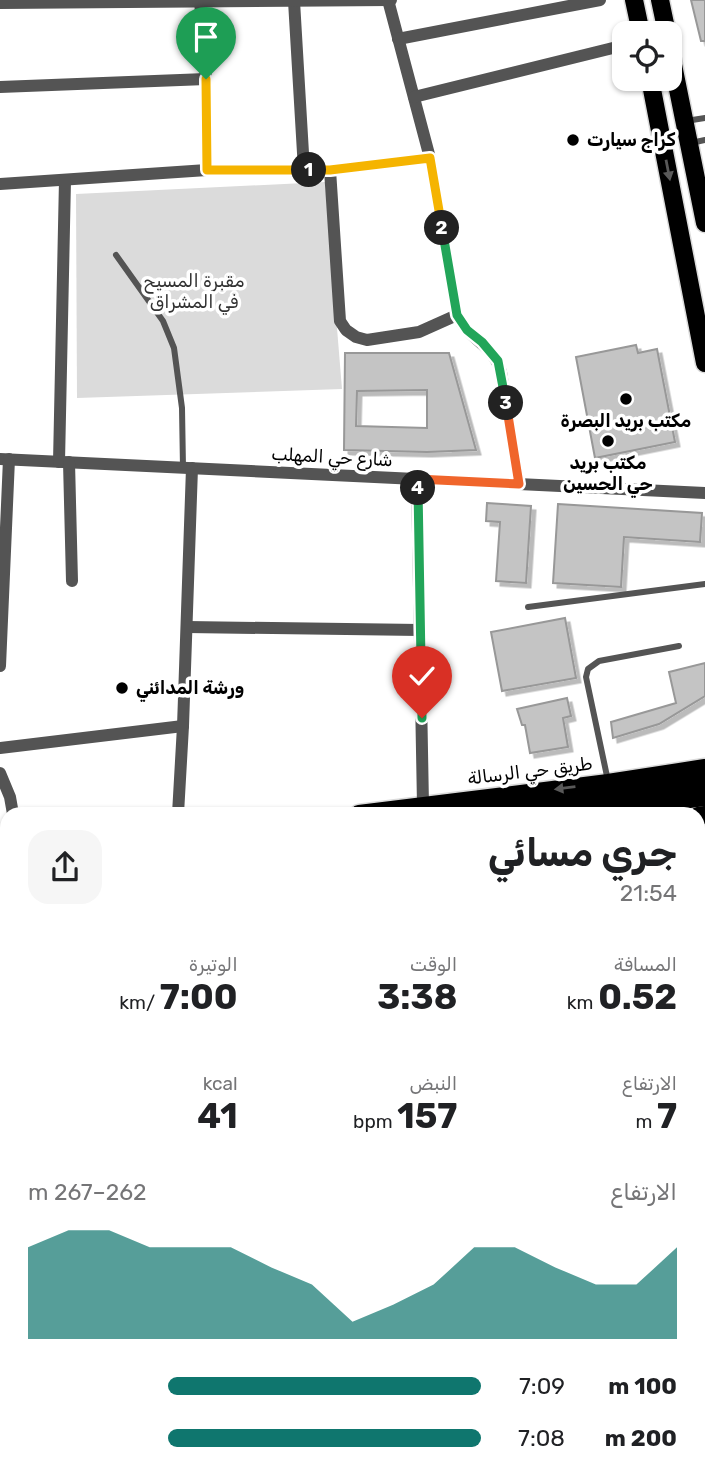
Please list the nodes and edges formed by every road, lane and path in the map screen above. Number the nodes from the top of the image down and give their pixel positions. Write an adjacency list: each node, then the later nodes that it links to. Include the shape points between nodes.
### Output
1 (389, 0): 6 (street); 10 (street)
2 (600, 0): 10 (street)
3 (634, 0): 8 (main road)
4 (660, 0): 9 (main road)
5 (200, 1): 6 (street); 7 (street); 12 (street)
6 (294, 1): 22 (street)
7 (0, 3)
8 (638, 21)
9 (664, 21)
10 (398, 39): 16 (street)
11 (612, 48): 16 (street)
12 (206, 79): 13 (street); 21 (street)
13 (0, 87)
14 (652, 91): 29 (main road, one-way to 29)
15 (679, 91): 18 (main road)
16 (414, 97): 20 (street)
17 (705, 118): 18 (lane)
18 (685, 121): 19 (main road)
19 (697, 142): 26 (main road)
20 (430, 158): 23 (street); 28 (street)
21 (207, 170): 22 (street); 24 (street)
22 (304, 170): 23 (street)
23 (330, 170): 28 (street, via 340,321 346,330 367,340 419,332)
24 (65, 180): 25 (street); 31 (street)
25 (0, 184)
26 (705, 223)
27 (116, 255): 32 (lane, via 163,321 174,348)
28 (457, 315): 34 (street, via 498,361)
29 (705, 363)
30 (5, 459): 31 (street, شارع حي المهلب); 42 (street)
31 (64, 462): 32 (street, شارع حي المهلب); 36 (street)
32 (187, 468): 33 (street, شارع حي المهلب); 39 (street)
33 (417, 479): 34 (street, شارع حي المهلب); 40 (street)
34 (519, 484): 35 (street, شارع حي المهلب)
35 (705, 493)
36 (72, 581)
37 (705, 584): 38 (lane)
38 (528, 607)
39 (187, 627): 40 (street); 43 (street)
40 (420, 630): 50 (street)
41 (679, 646): 47 (lane, via 599,661 588,669)
42 (0, 666)
43 (183, 726): 44 (street); 52 (street)
44 (0, 748)
45 (700, 768): 47 (main road, طريق حي الرسالة)
46 (1, 779): 51 (street)
47 (608, 783): 50 (main road, طريق حي الرسالة, one-way to 50)
48 (705, 783): 54 (main road, طريق حي الرسالة)
49 (705, 797): 55 (main road)
50 (423, 805): 53 (main road, طريق حي الرسالة)
51 (12, 807)
52 (178, 807)
53 (409, 807)
54 (536, 807)
55 (632, 807)

